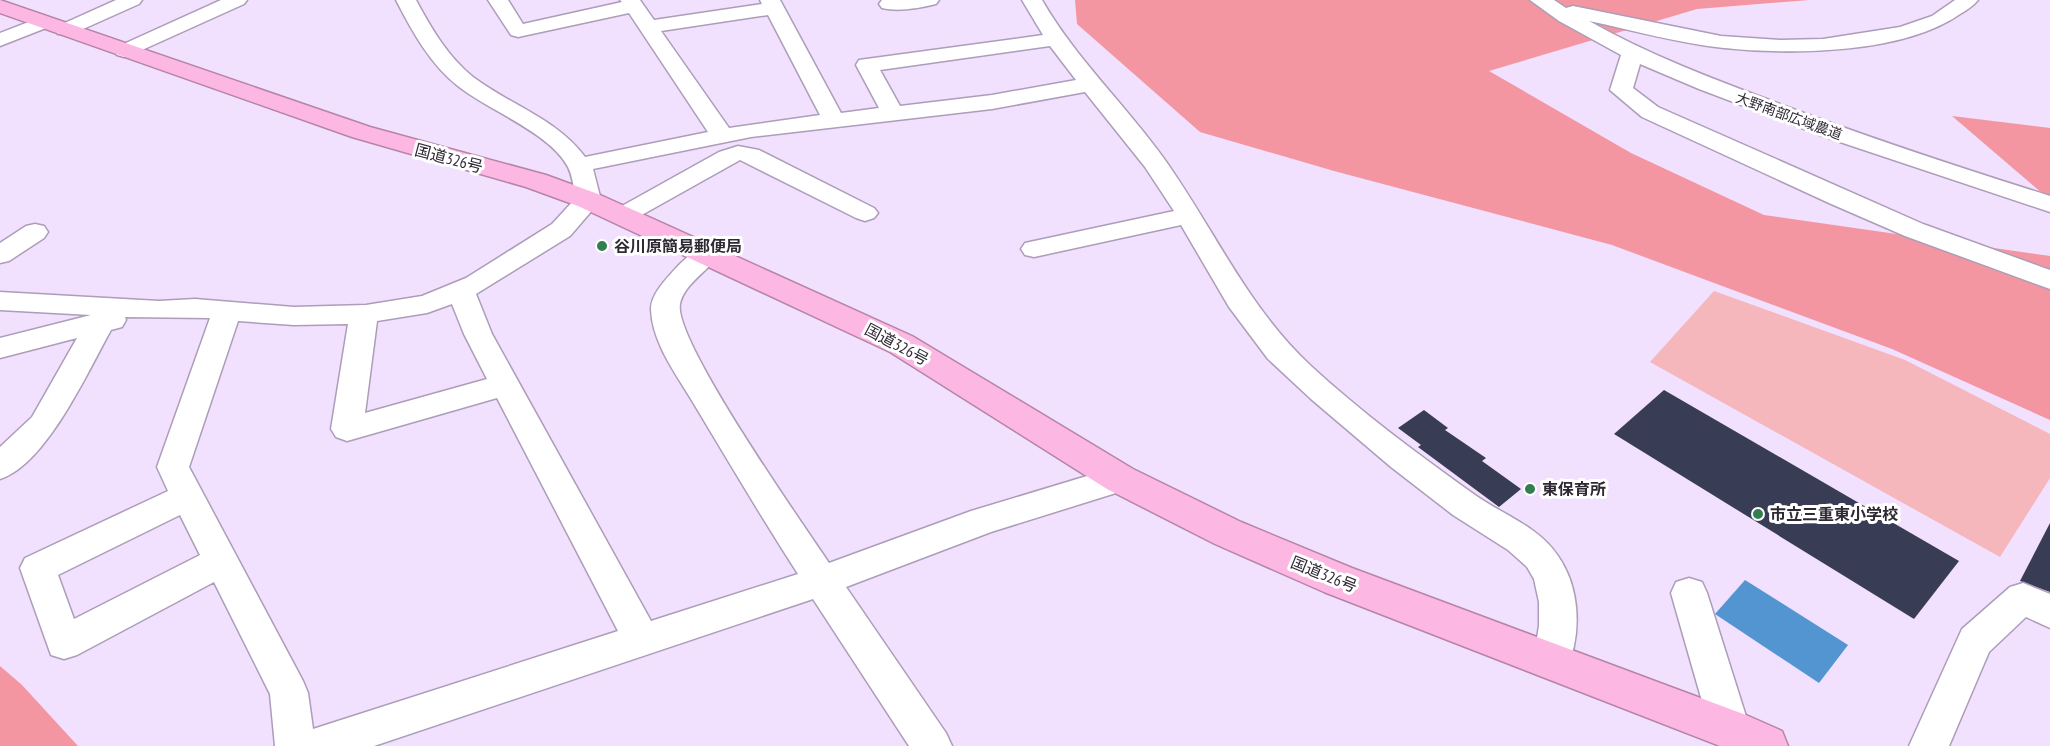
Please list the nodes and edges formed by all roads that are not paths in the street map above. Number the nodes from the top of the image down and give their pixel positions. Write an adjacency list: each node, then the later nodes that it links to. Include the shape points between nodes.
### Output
1 (132, 0): 13 (street)
2 (237, 0): 17 (street)
3 (406, 0): 23 (street, via 438,55 464,80 549,136)
4 (498, 0): 8 (street, via 518,31)
5 (929, 0): 10 (street)
6 (1032, 0): 15 (street)
7 (1968, 0): 11 (street, via 1939,20 1904,33 1823,45 1780,46 1721,42)
8 (631, 3): 14 (street)
9 (772, 4): 14 (street); 21 (street)
10 (889, 4)
11 (1546, 4): 18 (street, 大野南部広域農道)
12 (0, 6): 13 (highway, 国道326号)
13 (55, 26): 16 (street); 17 (highway, 国道326号)
14 (647, 27): 22 (street)
15 (1057, 39): 19 (street); 20 (street, via 867,65)
16 (0, 40)
17 (124, 51): 24 (highway, 国道326号, via 391,142 536,181)
18 (1632, 54): 25 (street, 大野南部広域農道, via 1827,130); 33 (street, via 1622,90 1650,112 1914,230)
19 (1092, 84): 20 (street, via 992,102); 28 (street, via 1156,164)
20 (893, 113): 21 (street)
21 (833, 119): 22 (street)
22 (722, 135): 23 (street)
23 (580, 165): 24 (street)
24 (588, 200): 27 (highway, 国道326号); 34 (street, via 561,230)
25 (2050, 204)
26 (865, 213): 27 (street, via 751,155 738,153)
27 (622, 216): 32 (highway, 国道326号)
28 (1188, 216): 30 (street); 50 (street, via 1245,314 1274,350 1467,507 1528,545 1548,569 1557,598 1559,626)
29 (34, 232): 31 (street)
30 (1034, 249)
31 (0, 255)
32 (706, 255): 43 (highway, 国道326号, via 901,344); 46 (street, via 672,289 664,305 669,326 683,358 761,491)
33 (2050, 280)
34 (461, 290): 38 (street, via 427,304); 41 (street, via 478,334)
35 (0, 301): 36 (street)
36 (159, 310): 37 (street); 39 (street)
37 (227, 310): 38 (street, via 294,316); 44 (street, via 173,467)
38 (364, 314): 41 (street, via 347,429)
39 (101, 322): 40 (street); 42 (street, via 42,424)
40 (3, 351)
41 (505, 385): 49 (street)
42 (0, 467)
43 (1120, 479): 46 (street, via 983,521); 50 (highway, 国道326号, via 1228,533 1338,580)
44 (188, 496): 45 (street); 45 (street, via 38,568 64,643)
45 (221, 561): 52 (street, via 289,693)
46 (822, 581): 49 (street); 54 (street)
47 (1689, 593): 51 (street)
48 (2050, 612): 56 (street, via 2023,598 1976,641)
49 (642, 640): 53 (street)
50 (1552, 662): 51 (highway, 国道326号)
51 (1730, 729): 55 (highway, 国道326号)
52 (295, 746)
53 (318, 746)
54 (932, 746)
55 (1766, 746)
56 (1929, 746)

